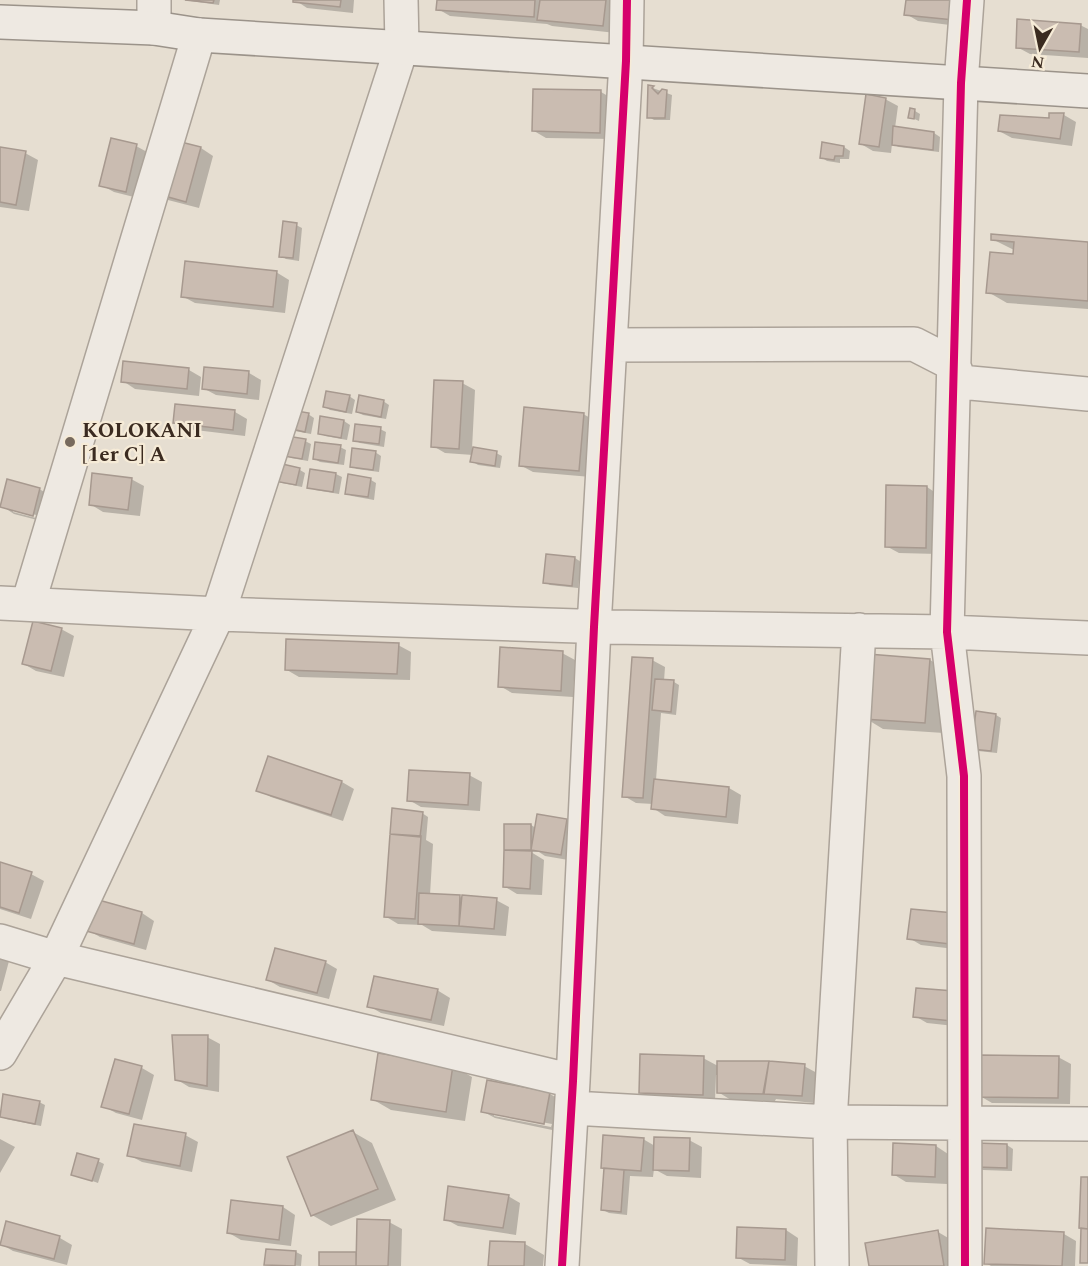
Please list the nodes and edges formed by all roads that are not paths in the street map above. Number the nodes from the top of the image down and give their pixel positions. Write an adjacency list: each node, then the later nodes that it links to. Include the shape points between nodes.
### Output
1 (401, 0): 7 (street)
2 (627, 0): 8 (street)
3 (967, 0): 9 (street)
4 (154, 14): 5 (street); 6 (street)
5 (0, 22)
6 (199, 35): 7 (street); 14 (street)
7 (402, 46): 8 (street); 15 (street)
8 (626, 61): 9 (street); 11 (street)
9 (961, 83): 10 (street); 12 (street)
10 (1088, 91)
11 (610, 345): 12 (street, via 914,344); 16 (street)
12 (953, 364): 13 (street, via 960,382); 18 (street)
13 (1088, 394)
14 (14, 604): 15 (street)
15 (218, 614): 16 (street); 21 (street)
16 (594, 627): 17 (street); 23 (street)
17 (859, 630): 18 (street); 24 (street)
18 (947, 632): 19 (street); 25 (street, via 964,776)
19 (1088, 638)
20 (0, 940): 21 (street)
21 (56, 958): 22 (street); 23 (street)
22 (0, 1053)
23 (572, 1095): 24 (street); 27 (street)
24 (830, 1122): 25 (street); 28 (street)
25 (966, 1123): 26 (street); 29 (street)
26 (1088, 1124)
27 (562, 1266)
28 (832, 1266)
29 (965, 1266)

